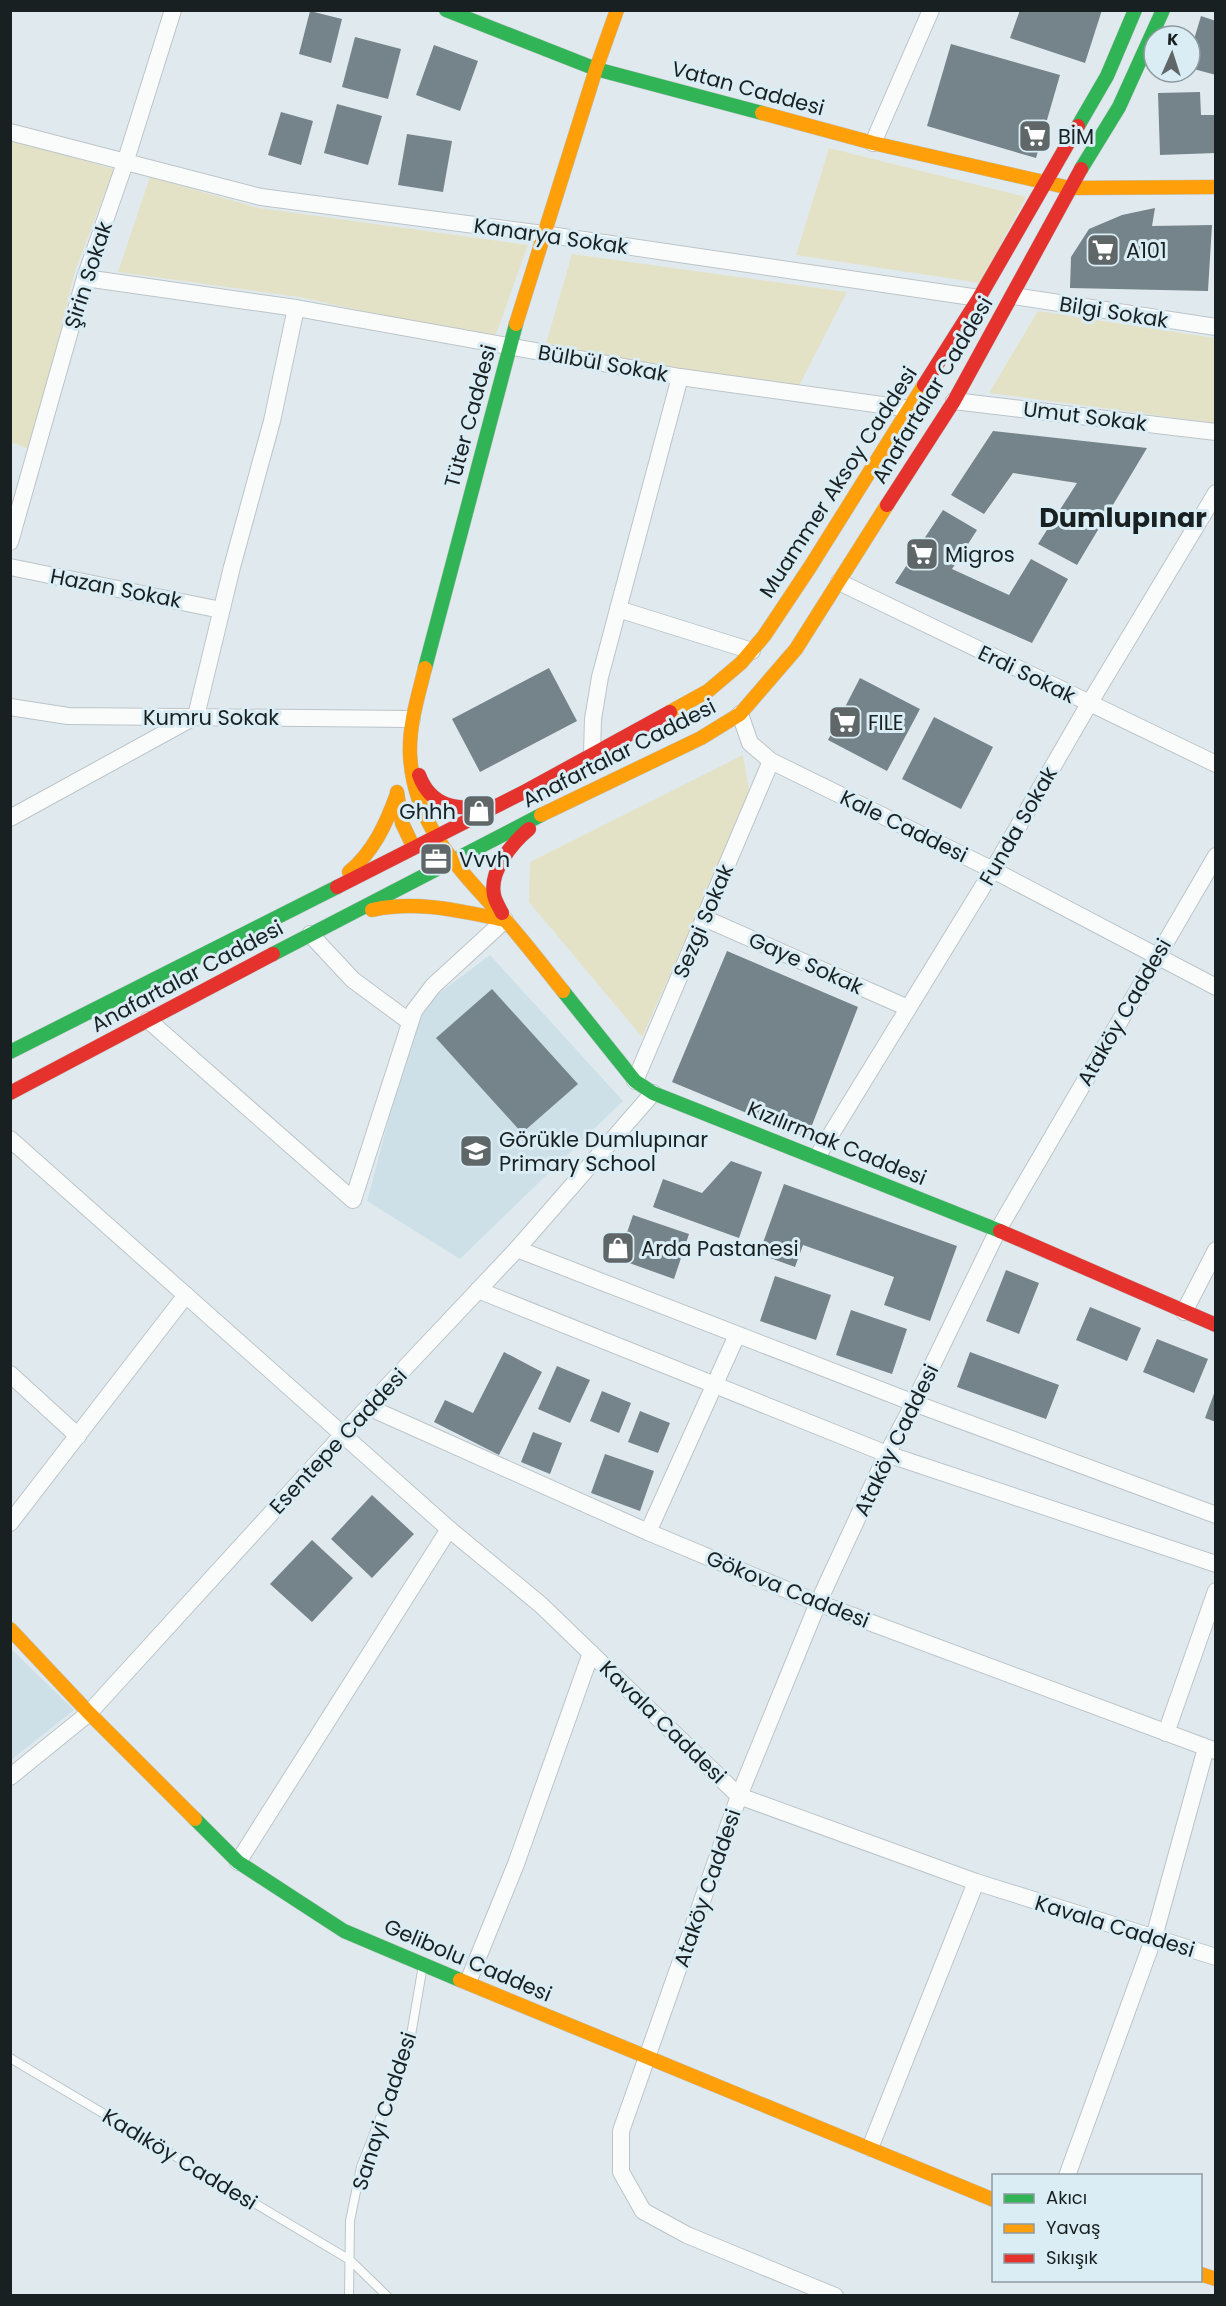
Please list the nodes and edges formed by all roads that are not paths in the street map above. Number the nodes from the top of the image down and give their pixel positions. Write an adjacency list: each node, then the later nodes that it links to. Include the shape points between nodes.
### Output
1 (173, 10): 11 (street, Şirin Sokak)
2 (446, 10): 7 (street, Vatan Caddesi)
3 (617, 10): 7 (street, Tüter Caddesi)
4 (931, 10): 9 (street)
5 (1135, 10): 12 (street, Muammer Aksoy Caddesi, via 1107,76)
6 (1163, 10): 10 (street, Anafartalar Caddesi, via 1119,107)
7 (596, 69): 9 (street, Vatan Caddesi); 16 (street, Tüter Caddesi)
8 (10, 132): 11 (street, Kanarya Sokak)
9 (873, 143): 12 (street, Vatan Caddesi)
10 (1091, 153): 13 (street, via 1099,172); 15 (street, Anafartalar Caddesi)
11 (125, 163): 16 (street, Kanarya Sokak, via 261,197); 17 (street, Şirin Sokak)
12 (1047, 183): 15 (street, Vatan Caddesi); 19 (street, Muammer Aksoy Caddesi)
13 (1140, 187): 14 (street); 15 (street, Vatan Caddesi)
14 (1215, 187)
15 (1070, 188): 18 (street, Anafartalar Caddesi)
16 (543, 234): 19 (street, Kanarya Sokak); 22 (street, Tüter Caddesi)
17 (84, 278): 20 (street, Bülbül Sokak); 28 (street, Şirin Sokak)
18 (1013, 296): 21 (street, Bilgi Sokak); 24 (street, Anafartalar Caddesi)
19 (980, 298): 25 (street, Muammer Aksoy Caddesi)
20 (296, 308): 22 (street, Bülbül Sokak); 31 (street, via 272,421)
21 (1215, 327)
22 (509, 346): 23 (street, Bülbül Sokak); 38 (street, Tüter Caddesi)
23 (680, 377): 25 (street, Bülbül Sokak); 32 (street)
24 (954, 401): 26 (street, Umut Sokak); 30 (street, Anafartalar Caddesi)
25 (911, 409): 33 (street, Muammer Aksoy Caddesi)
26 (1215, 432)
27 (1215, 493): 34 (street, Funda Sokak)
28 (10, 542)
29 (10, 567): 31 (street, Hazan Sokak)
30 (839, 582): 34 (street, Erdi Sokak); 36 (street, Anafartalar Caddesi, via 796,649)
31 (221, 609): 37 (street)
32 (618, 609): 33 (street); 40 (street, via 600,677)
33 (752, 651): 40 (street, Muammer Aksoy Caddesi, via 708,691)
34 (1089, 704): 42 (street, Erdi Sokak); 51 (street, Funda Sokak)
35 (10, 707): 37 (street, Kumru Sokak, via 68,716)
36 (740, 714): 41 (street, Kale Caddesi, via 750,743); 45 (street, Anafartalar Caddesi, via 701,738)
37 (196, 716): 38 (street, Kumru Sokak); 46 (street)
38 (412, 719): 39 (street, Tüter Caddesi)
39 (409, 741): 43 (street, via 399,768); 44 (street, via 421,785 432,799 449,807); 47 (street, Tüter Caddesi, via 411,776 421,810)
40 (592, 754): 44 (street, Muammer Aksoy Caddesi)
41 (771, 761): 51 (street, Kale Caddesi); 53 (street, Sezgi Sokak)
42 (1215, 764)
43 (397, 794): 48 (street, via 402,823); 52 (street, via 380,836 363,861)
44 (492, 808): 47 (street, Muammer Aksoy Caddesi)
45 (551, 810): 50 (street, Anafartalar Caddesi); 54 (street, via 521,835 507,852 497,874 493,893)
46 (10, 818)
47 (435, 836): 48 (street, Anafartalar Caddesi); 50 (street, Tüter Caddesi)
48 (413, 846): 52 (street, Anafartalar Caddesi)
49 (1215, 856): 56 (street, Ataköy Caddesi)
50 (453, 861): 54 (street, Tüter Caddesi); 55 (street, Anafartalar Caddesi)
51 (993, 870): 56 (street, Kale Caddesi); 58 (street, Funda Sokak)
52 (322, 893): 61 (street, Anafartalar Caddesi)
53 (704, 918): 58 (street, Gaye Sokak); 62 (street, Sezgi Sokak)
54 (505, 920): 55 (street, via 417,904 390,904); 60 (street, via 426,994); 62 (street, Kızılırmak Caddesi)
55 (310, 934): 59 (street, Anafartalar Caddesi); 60 (street, via 353,980)
56 (1156, 955): 57 (street, Kale Caddesi); 67 (street, Ataköy Caddesi)
57 (1215, 987)
58 (908, 1008): 66 (street, Funda Sokak)
59 (148, 1020): 60 (street, via 353,1200); 63 (street, Anafartalar Caddesi)
60 (410, 1022)
61 (10, 1052)
62 (636, 1081): 64 (street, Kızılırmak Caddesi)
63 (10, 1093)
64 (653, 1094): 66 (street, Kızılırmak Caddesi); 68 (street, Esentepe Caddesi)
65 (10, 1139): 71 (street, Kavala Caddesi)
66 (817, 1157): 67 (street, Kızılırmak Caddesi)
67 (998, 1230): 72 (street, Kızılırmak Caddesi); 77 (street, Ataköy Caddesi)
68 (517, 1249): 70 (street, Esentepe Caddesi); 74 (street)
69 (1215, 1250): 72 (street)
70 (478, 1290): 76 (street); 78 (street, Esentepe Caddesi)
71 (186, 1295): 79 (street); 80 (street, Kavala Caddesi)
72 (1185, 1312): 73 (street, Kızılırmak Caddesi)
73 (1215, 1325)
74 (737, 1335): 76 (street); 77 (street)
75 (10, 1374): 79 (street)
76 (715, 1385): 81 (street); 85 (street)
77 (914, 1403): 81 (street, Ataköy Caddesi); 82 (street)
78 (368, 1407): 80 (street, Esentepe Caddesi); 85 (street, Gökova Caddesi)
79 (78, 1436): 83 (street)
80 (343, 1436): 84 (street, Kavala Caddesi); 91 (street, Esentepe Caddesi)
81 (887, 1454): 86 (street); 88 (street, Ataköy Caddesi)
82 (1215, 1515)
83 (10, 1523)
84 (449, 1529): 90 (street, Kavala Caddesi); 96 (street)
85 (648, 1532): 88 (street, Gökova Caddesi)
86 (1215, 1564)
87 (1215, 1591): 92 (street)
88 (818, 1603): 92 (street, Gökova Caddesi); 95 (street, Ataköy Caddesi)
89 (10, 1629): 91 (street, Gelibolu Caddesi)
90 (591, 1653): 95 (street, Kavala Caddesi); 101 (street, via 516,1864)
91 (89, 1713): 94 (street, Esentepe Caddesi); 96 (street, Gelibolu Caddesi)
92 (1166, 1733): 93 (street, Gökova Caddesi)
93 (1211, 1750): 98 (street)
94 (10, 1777)
95 (739, 1796): 97 (street, Kavala Caddesi); 103 (street, Ataköy Caddesi)
96 (238, 1862): 100 (street, Gelibolu Caddesi, via 344,1931)
97 (976, 1882): 98 (street, Kavala Caddesi); 104 (street)
98 (1154, 1937): 99 (street, Kavala Caddesi); 105 (street)
99 (1215, 1957)
100 (423, 1963): 101 (street, Gelibolu Caddesi); 107 (lane, Sanayi Caddesi, via 410,2041 361,2167 351,2221)
101 (468, 1982): 103 (street, Gelibolu Caddesi)
102 (10, 2058): 107 (lane, Kadıköy Caddesi)
103 (646, 2058): 104 (street, Gelibolu Caddesi); 110 (street, Ataköy Caddesi, via 621,2131 621,2172 643,2211 687,2235)
104 (870, 2148): 106 (street, Gelibolu Caddesi)
105 (1067, 2174)
106 (992, 2200)
107 (350, 2260): 108 (lane, Sanayi Caddesi); 109 (lane, Kadıköy Caddesi)
108 (349, 2295)
109 (387, 2295)
110 (835, 2295)

